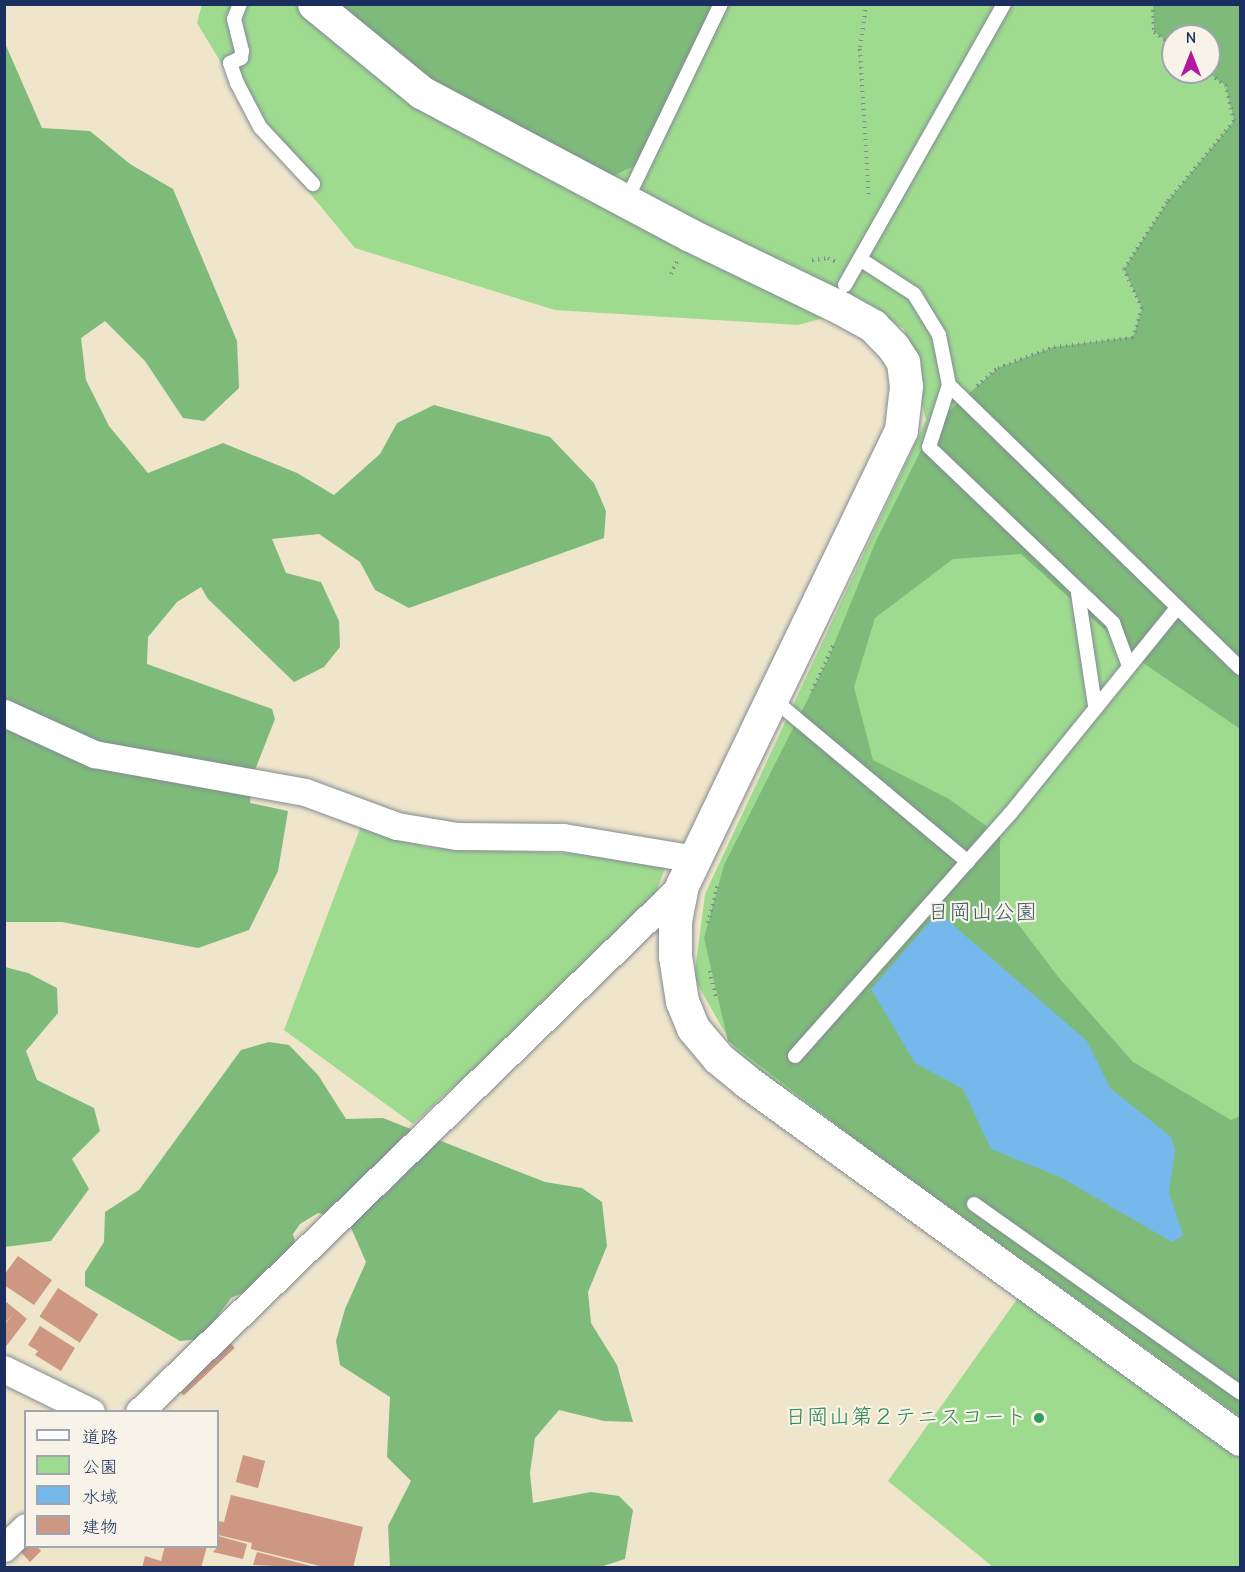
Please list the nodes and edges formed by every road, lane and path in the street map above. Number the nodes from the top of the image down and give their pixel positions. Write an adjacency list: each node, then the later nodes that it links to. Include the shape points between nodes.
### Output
1 (240, 4): 9 (lane, via 234,19 241,58 230,63 237,83 260,127)
2 (314, 4): 10 (street, via 421,92)
3 (721, 4): 10 (lane)
4 (866, 4): 11 (path, via 860,49)
5 (1004, 4): 11 (lane)
6 (1153, 4): 7 (path, via 1154,32)
7 (1161, 37)
8 (1221, 82): 15 (path, via 1226,86 1234,121 1168,201 1124,269 1142,308 1133,338 1054,347 998,368)
9 (313, 184)
10 (627, 199): 22 (street, via 873,326 903,362 906,386 901,429)
11 (873, 236): 12 (lane)
12 (860, 259): 13 (lane); 14 (lane, via 914,294 939,335)
13 (844, 285)
14 (949, 385): 16 (lane, via 929,447); 17 (lane)
15 (974, 389)
16 (1078, 593): 20 (lane, via 1113,623); 24 (lane)
17 (1177, 608): 19 (lane); 20 (lane)
18 (837, 637): 23 (path)
19 (1234, 658): 21 (lane)
20 (1129, 666): 24 (lane)
21 (1240, 668)
22 (773, 699): 26 (lane); 27 (street)
23 (807, 700)
24 (1095, 705): 26 (lane)
25 (4, 713): 27 (street, via 94,754 305,792 397,826 457,837 563,837)
26 (968, 862): 31 (lane)
27 (700, 873): 28 (path); 36 (street); 37 (street, via 675,920 677,980 693,1028 718,1058)
28 (706, 928)
29 (708, 961): 30 (path)
30 (719, 1007)
31 (795, 1056)
32 (974, 1204): 34 (lane)
33 (4, 1369): 35 (street)
34 (1238, 1385)
35 (87, 1410)
36 (141, 1410)
37 (1240, 1439)
38 (24, 1529): 39 (street)
39 (4, 1548)

